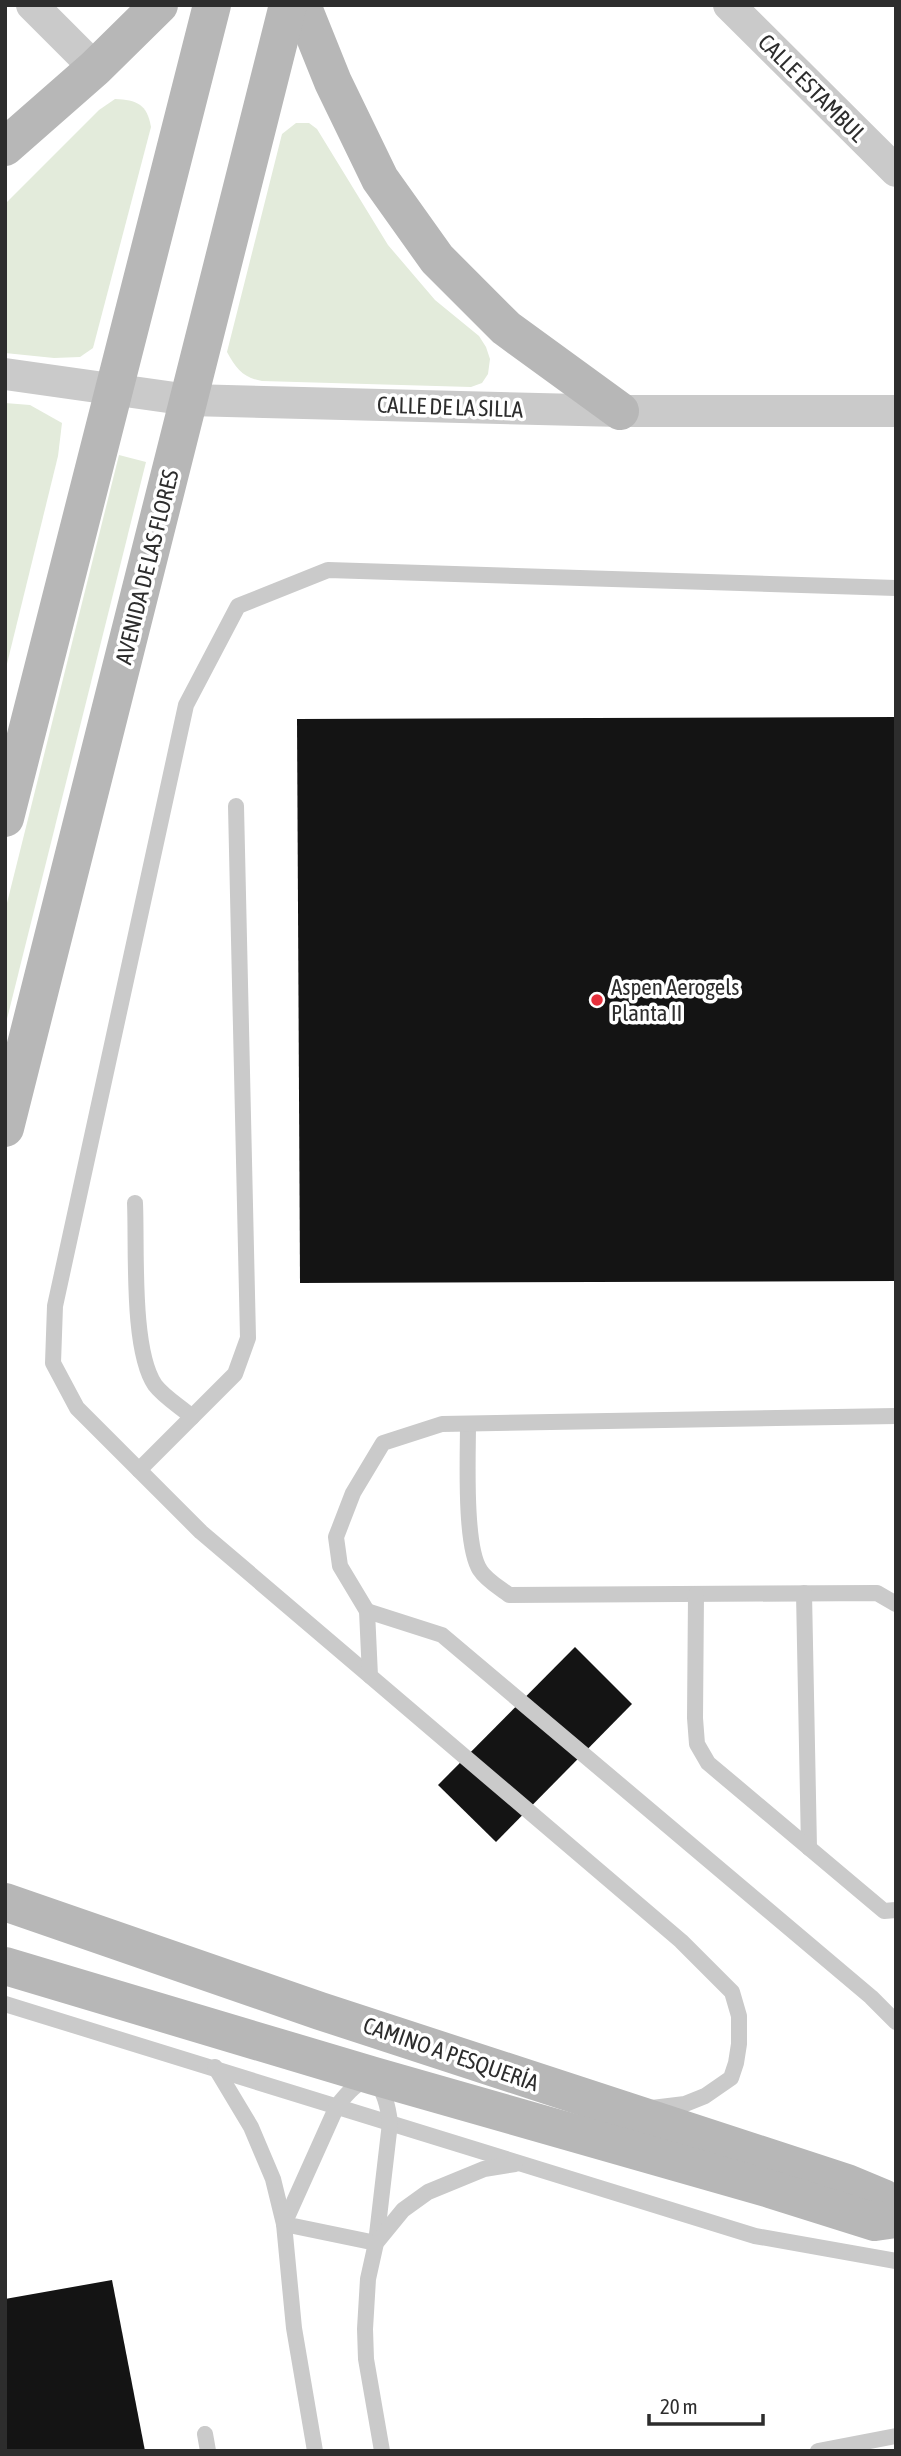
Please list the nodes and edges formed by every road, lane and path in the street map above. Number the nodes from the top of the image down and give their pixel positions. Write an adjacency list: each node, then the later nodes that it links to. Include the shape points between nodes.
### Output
1 (32, 5): 7 (street)
2 (159, 5): 7 (street)
3 (212, 5): 11 (street)
4 (288, 5): 12 (street, AVENIDA DE LAS FLORES)
5 (302, 5): 13 (street, via 380,179 437,259 506,328)
6 (729, 5): 9 (street, CALLE ESTAMBUL)
7 (95, 68): 8 (street)
8 (5, 147)
9 (896, 172)
10 (5, 374): 11 (street, CALLE DE LA SILLA)
11 (116, 390): 12 (street, CALLE DE LA SILLA); 17 (street)
12 (189, 400): 13 (street, CALLE DE LA SILLA); 18 (street, AVENIDA DE LAS FLORES)
13 (620, 411): 14 (street, CALLE DE LA SILLA)
14 (896, 411)
15 (896, 588): 23 (lane, via 328,570 237,607 186,705 55,1306 53,1363 77,1408)
16 (236, 806): 21 (lane, via 248,1338 235,1374)
17 (5, 818)
18 (5, 1128)
19 (135, 1203): 21 (lane, via 140,1342 146,1367 157,1387)
20 (896, 1416): 22 (lane)
21 (192, 1417): 23 (lane)
22 (468, 1424): 24 (lane, via 474,1558 481,1573 509,1595); 27 (lane, via 442,1424 383,1443 357,1486 336,1537 340,1566)
23 (139, 1471): 28 (lane, via 201,1532)
24 (696, 1594): 25 (lane); 29 (lane, via 697,1744 708,1763)
25 (804, 1594): 26 (lane, via 877,1593); 29 (lane)
26 (896, 1604)
27 (367, 1611): 28 (lane); 37 (lane, via 442,1635)
28 (370, 1676): 42 (lane, via 681,1941 732,1992 739,2016 739,2043 731,2078 685,2104)
29 (809, 1848): 32 (lane, via 884,1911)
30 (5, 1880): 33 (street)
31 (5, 1902): 33 (street, CAMINO A PESQUERÍA)
32 (896, 1910)
33 (47, 1916): 35 (street, CAMINO A PESQUERÍA)
34 (5, 1966): 39 (street, CAMINO A PESQUERÍA)
35 (222, 1976): 39 (street, via 225,1988 368,2059); 40 (street, CAMINO A PESQUERÍA)
36 (5, 2004): 38 (lane)
37 (896, 2022)
38 (215, 2067): 41 (lane); 47 (lane, via 262,2151)
39 (374, 2077): 40 (street, via 384,2066 395,2064 545,2095); 41 (lane, via 362,2080); 43 (lane, via 384,2092); 46 (street, CAMINO A PESQUERÍA, via 875,2222)
40 (558, 2090): 42 (street, CAMINO A PESQUERÍA)
41 (337, 2106): 43 (lane); 47 (lane)
42 (622, 2111): 45 (street, CAMINO A PESQUERÍA, via 847,2183)
43 (390, 2123): 44 (lane); 48 (lane)
44 (520, 2163): 48 (lane, via 484,2169 428,2193 403,2210); 49 (lane, via 755,2236)
45 (896, 2208)
46 (896, 2219)
47 (284, 2224): 48 (lane); 53 (lane, via 294,2328)
48 (376, 2243): 54 (lane, via 365,2329)
49 (896, 2261)
50 (205, 2434): 52 (lane)
51 (896, 2436): 55 (lane)
52 (208, 2451)
53 (315, 2451)
54 (382, 2451)
55 (818, 2451)

